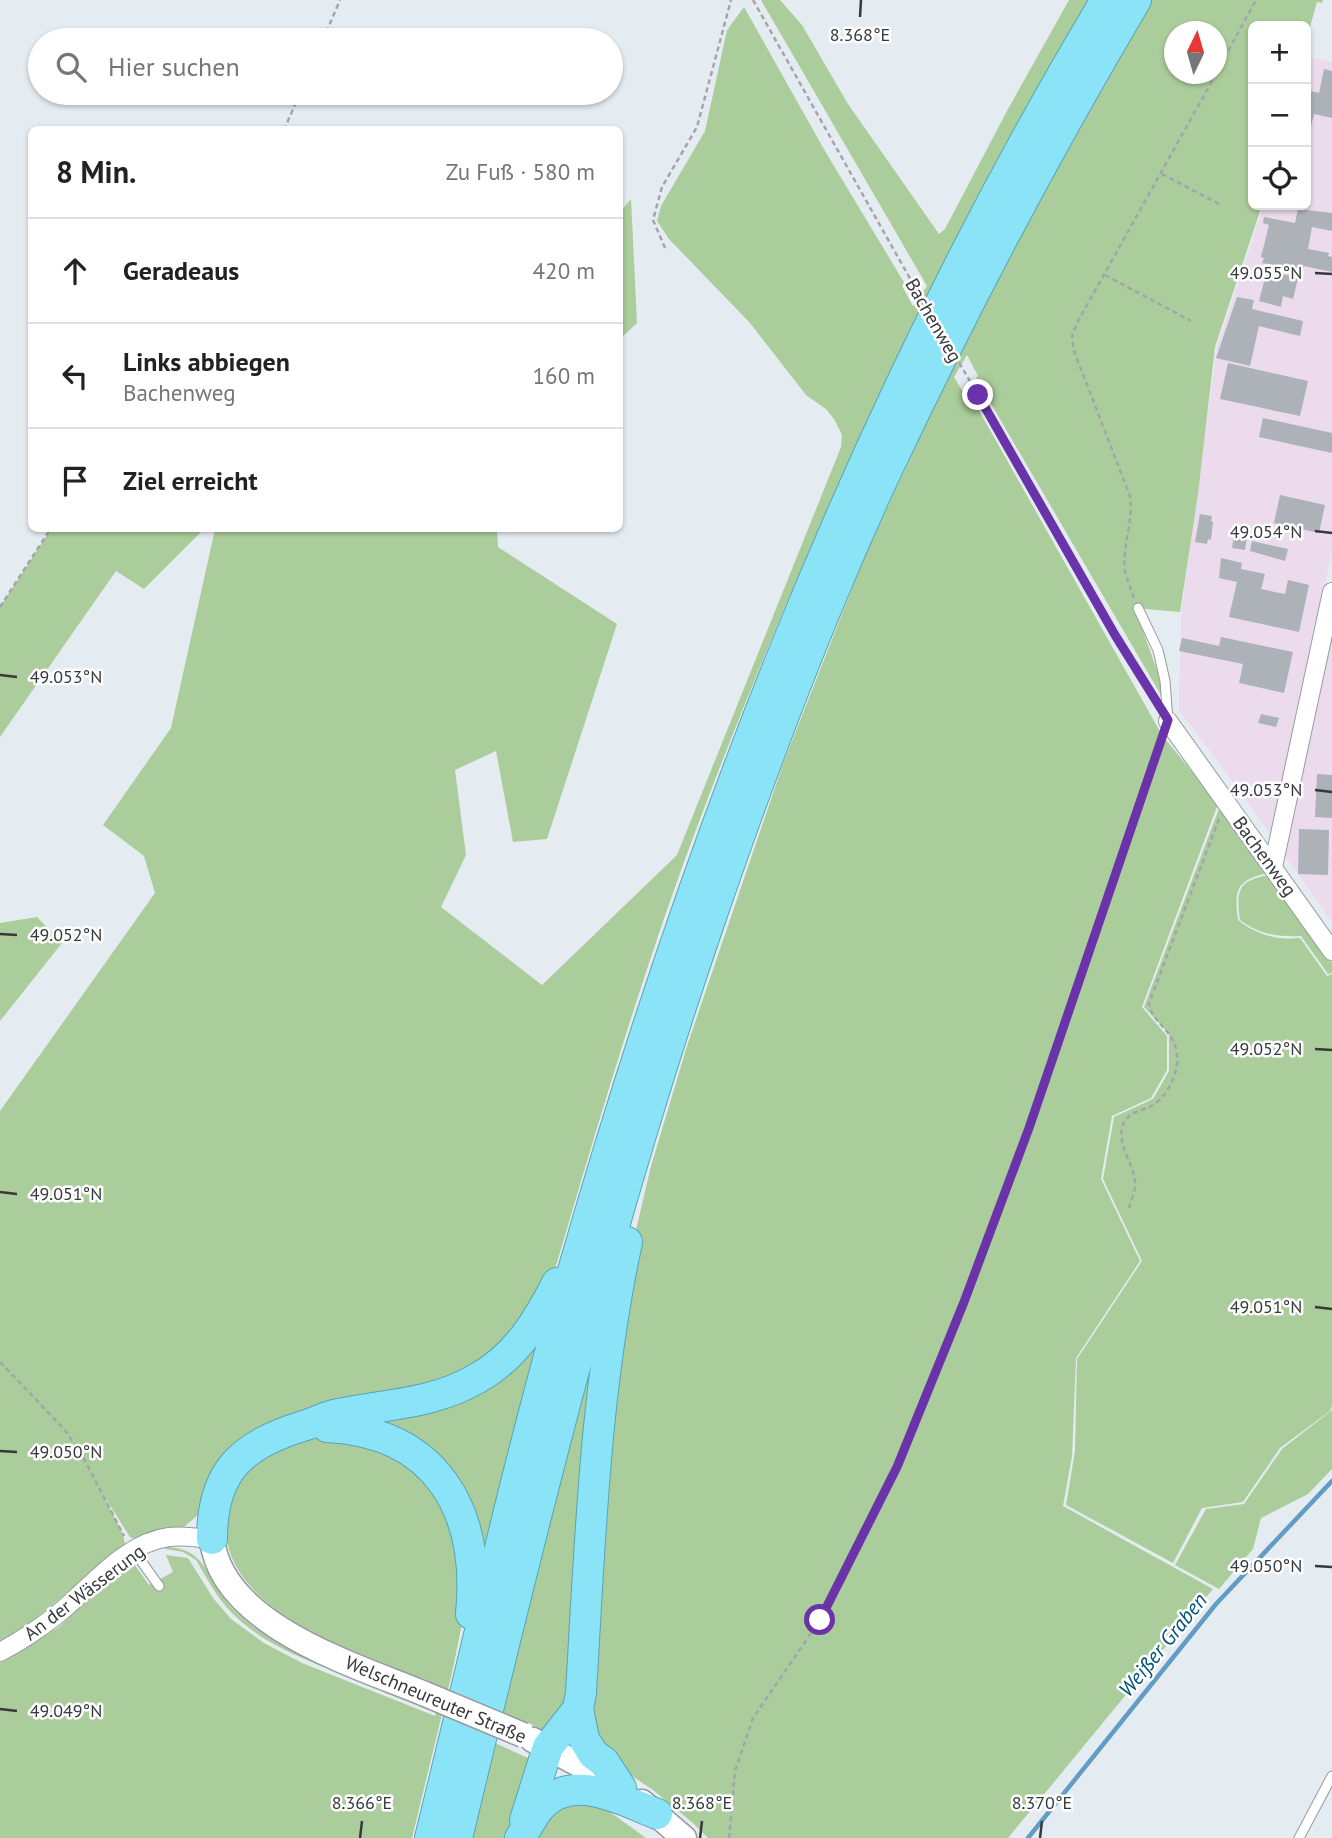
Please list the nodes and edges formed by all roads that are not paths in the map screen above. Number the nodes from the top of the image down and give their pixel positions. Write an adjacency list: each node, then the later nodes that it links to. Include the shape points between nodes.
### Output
1 (1106, 0): 9 (highway, via 1032,130 898,387 776,666 641,1045)
2 (1136, 0): 8 (highway, via 1017,211 885,475 753,799)
3 (1332, 592): 6 (street)
4 (1138, 608): 5 (lane, via 1158,650)
5 (1168, 720): 6 (street, Bachenweg)
6 (1273, 867): 7 (street, Bachenweg)
7 (1332, 951)
8 (638, 1143): 16 (highway, via 635,1206 605,1367 596,1447); 22 (highway, via 543,1483)
9 (581, 1243): 10 (highway, via 525,1337 476,1379 429,1399 335,1414); 15 (highway)
10 (305, 1425): 11 (highway, via 268,1438 233,1465 216,1502); 15 (highway, via 377,1434 428,1465 452,1495 471,1548 473,1587 467,1638)
11 (212, 1539): 12 (street, An der Wässerung, via 169,1537); 17 (main road, Welschneureuter Straße, bridge, via 219,1566 234,1589 282,1630)
12 (134, 1551): 13 (lane); 14 (street, An der Wässerung, via 55,1616)
13 (159, 1586)
14 (0, 1652)
15 (471, 1668): 21 (highway)
16 (578, 1709): 17 (highway); 19 (highway, via 588,1748)
17 (536, 1741): 19 (main road, Welschneureuter Straße); 23 (highway)
18 (1332, 1776): 25 (lane)
19 (621, 1788): 20 (main road, Welschneureuter Straße)
20 (657, 1814): 23 (highway, via 596,1790 568,1791 546,1801); 24 (main road, Welschneureuter Straße)
21 (430, 1838)
22 (457, 1838)
23 (519, 1838)
24 (684, 1838)
25 (1299, 1838)

